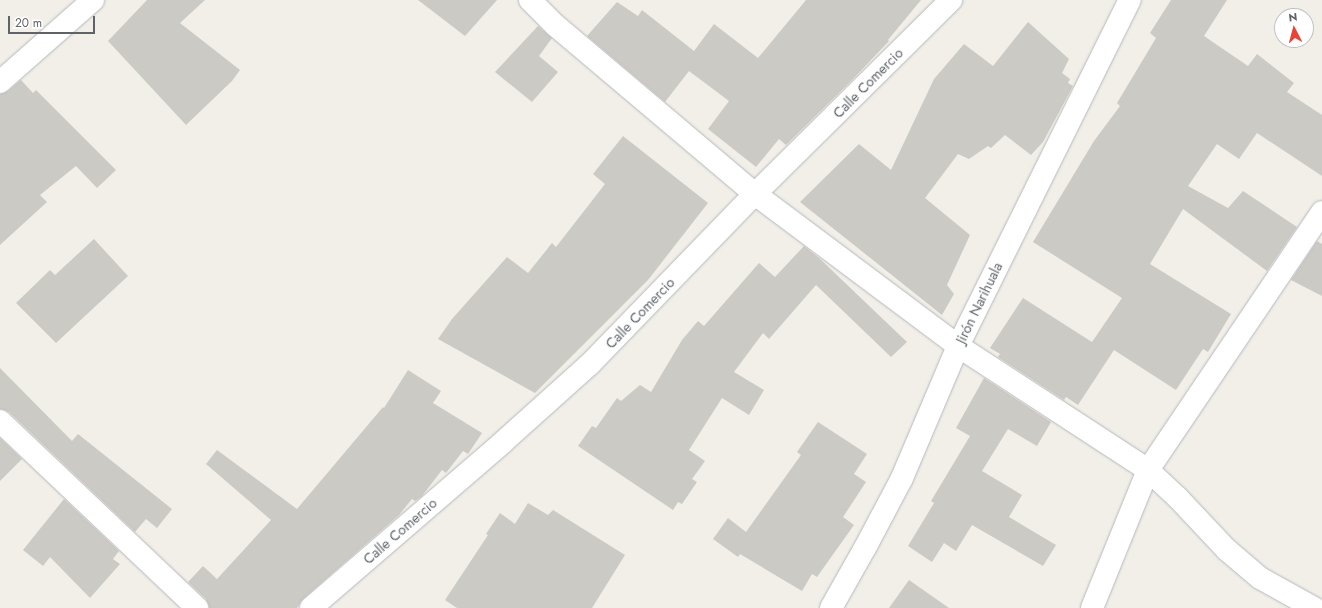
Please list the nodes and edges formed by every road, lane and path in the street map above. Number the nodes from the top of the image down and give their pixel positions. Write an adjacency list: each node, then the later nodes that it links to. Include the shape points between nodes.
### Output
1 (93, 0): 5 (street)
2 (530, 0): 6 (street, via 555,25)
3 (951, 0): 6 (street, Calle Comercio)
4 (1130, 0): 8 (street, Jirón Narihuala)
5 (0, 82)
6 (755, 194): 8 (street); 12 (street, Calle Comercio, via 590,364)
7 (1322, 212): 10 (street)
8 (958, 346): 10 (street); 13 (street, Jirón Narihuala, via 902,478)
9 (0, 421): 11 (street)
10 (1148, 470): 14 (street); 15 (street, via 1227,550 1260,578)
11 (197, 608)
12 (311, 608)
13 (831, 608)
14 (1092, 608)
15 (1314, 608)

